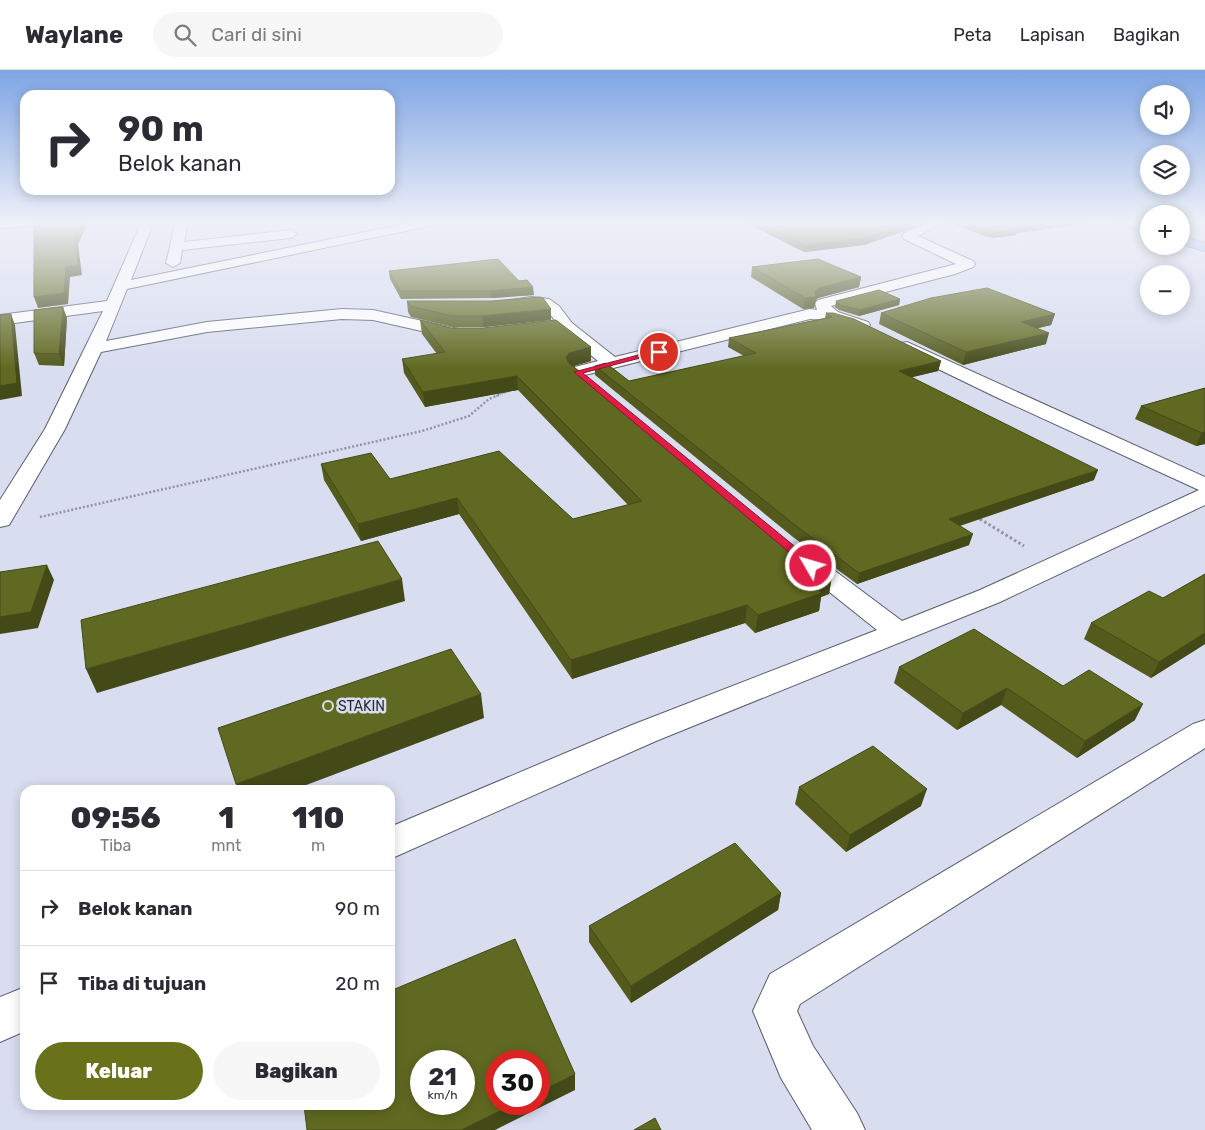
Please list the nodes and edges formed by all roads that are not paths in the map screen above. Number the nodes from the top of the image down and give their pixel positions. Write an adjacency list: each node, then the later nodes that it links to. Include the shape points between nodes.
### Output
1 (128, 270): 6 (street)
2 (172, 270): 5 (street)
3 (193, 270): 5 (street)
4 (951, 270): 10 (street, via 823,303 823,307)
5 (171, 275): 6 (street)
6 (118, 295): 11 (street); 15 (street)
7 (398, 305): 9 (street)
8 (492, 305): 12 (street, via 543,301 551,304)
9 (342, 314): 14 (street, via 373,315 453,334); 15 (street, via 207,327)
10 (833, 315): 16 (street, via 810,314); 18 (street, via 882,330 1005,394)
11 (0, 320)
12 (566, 326): 13 (street); 16 (street)
13 (512, 332)
14 (476, 334)
15 (96, 348): 20 (street, via 54,431)
16 (612, 364): 17 (street, via 577,372)
17 (599, 390)
18 (1205, 485)
19 (1205, 496): 22 (street, via 990,596)
20 (0, 520)
21 (782, 543): 22 (street)
22 (898, 632): 24 (street, via 644,733)
23 (1205, 732): 27 (street, via 784,990 774,1011 798,1062)
24 (395, 842)
25 (20, 1010): 26 (street)
26 (0, 1020)
27 (840, 1130)

